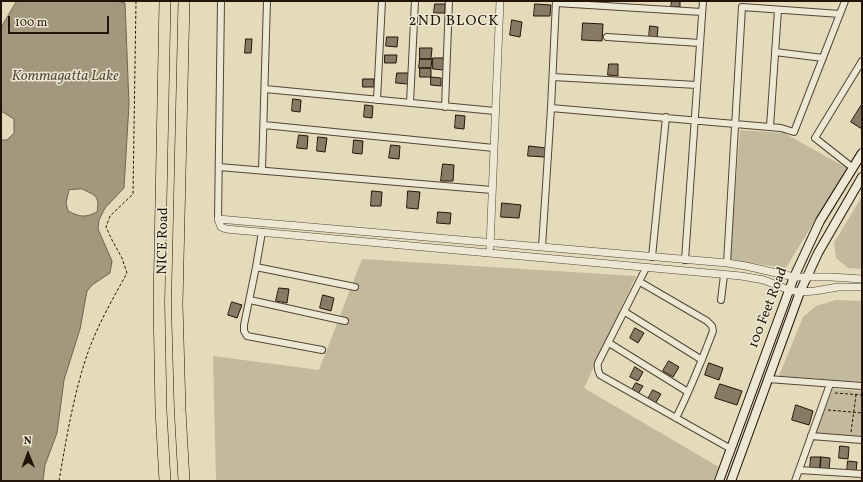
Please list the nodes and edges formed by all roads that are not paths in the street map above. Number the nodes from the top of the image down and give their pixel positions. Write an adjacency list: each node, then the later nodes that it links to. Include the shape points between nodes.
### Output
1 (165, 1): 76 (highway, NICE Road, via 159,302)
2 (184, 1): 77 (highway, NICE Road, via 177,304)
3 (221, 1): 35 (street)
4 (267, 1): 22 (street)
5 (382, 1): 23 (street)
6 (415, 1): 24 (street)
7 (449, 1): 25 (street)
8 (500, 1): 27 (street)
9 (703, 1): 13 (street)
10 (845, 1): 14 (street)
11 (556, 2): 13 (street); 20 (street)
12 (778, 10): 14 (street); 17 (street); 30 (street, via 742,7)
13 (702, 12): 16 (street)
14 (840, 14): 18 (street)
15 (607, 37): 16 (street)
16 (700, 43): 21 (street)
17 (775, 52): 18 (street); 32 (street)
18 (823, 58): 32 (street, via 794,132)
19 (862, 61): 36 (street, via 815,138)
20 (552, 77): 21 (street); 26 (street)
21 (697, 85): 29 (street)
22 (265, 89): 23 (street); 31 (street)
23 (377, 100): 24 (street)
24 (410, 103): 25 (street)
25 (445, 107): 27 (street)
26 (551, 108): 28 (street); 43 (street)
27 (495, 111): 33 (street)
28 (666, 117): 29 (street); 45 (street)
29 (695, 120): 30 (street); 46 (street)
30 (736, 124): 32 (street); 47 (street)
31 (264, 125): 33 (street); 37 (street)
32 (770, 127)
33 (494, 148): 39 (street)
34 (862, 153): 36 (main road, 100 Feet Road)
35 (219, 167): 37 (street); 40 (street)
36 (853, 168): 52 (main road, 100 Feet Road, via 820,221)
37 (262, 170): 39 (street)
38 (862, 177): 51 (main road, 100 Feet Road, via 818,253)
39 (492, 190): 42 (street)
40 (218, 219): 41 (street, via 221,227 226,229); 42 (street)
41 (262, 232): 44 (street); 48 (street)
42 (490, 243): 43 (street); 44 (street)
43 (542, 247): 45 (street)
44 (490, 253): 49 (street)
45 (652, 257): 46 (street)
46 (686, 260): 47 (street)
47 (727, 263): 52 (street)
48 (256, 267): 55 (street); 59 (street)
49 (646, 268): 50 (street); 54 (street)
50 (724, 275): 57 (street, via 764,280); 60 (street)
51 (808, 276): 52 (street); 53 (street); 58 (main road, 100 Feet Road)
52 (794, 277): 57 (main road, 100 Feet Road)
53 (862, 279)
54 (640, 282): 61 (street); 65 (street, via 712,326 713,330)
55 (355, 286)
56 (862, 287): 58 (street)
57 (789, 290): 58 (street); 73 (main road, 100 Feet Road)
58 (800, 292): 66 (main road, 100 Feet Road)
59 (250, 300): 62 (street); 64 (street, via 244,327 247,336)
60 (721, 300)
61 (625, 312): 63 (street); 65 (street)
62 (345, 321)
63 (609, 343): 69 (street); 70 (street, via 598,363 600,376)
64 (322, 350)
65 (702, 360): 69 (street)
66 (768, 379): 67 (street); 79 (main road, 100 Feet Road)
67 (830, 384): 68 (street); 71 (street)
68 (862, 386)
69 (688, 392): 70 (street)
70 (676, 418): 73 (street)
71 (811, 436): 72 (street); 74 (street)
72 (862, 440)
73 (731, 449): 78 (main road, 100 Feet Road)
74 (799, 470): 75 (street); 80 (street)
75 (862, 474)
76 (165, 481)
77 (184, 481)
78 (719, 481)
79 (731, 481)
80 (795, 481)

